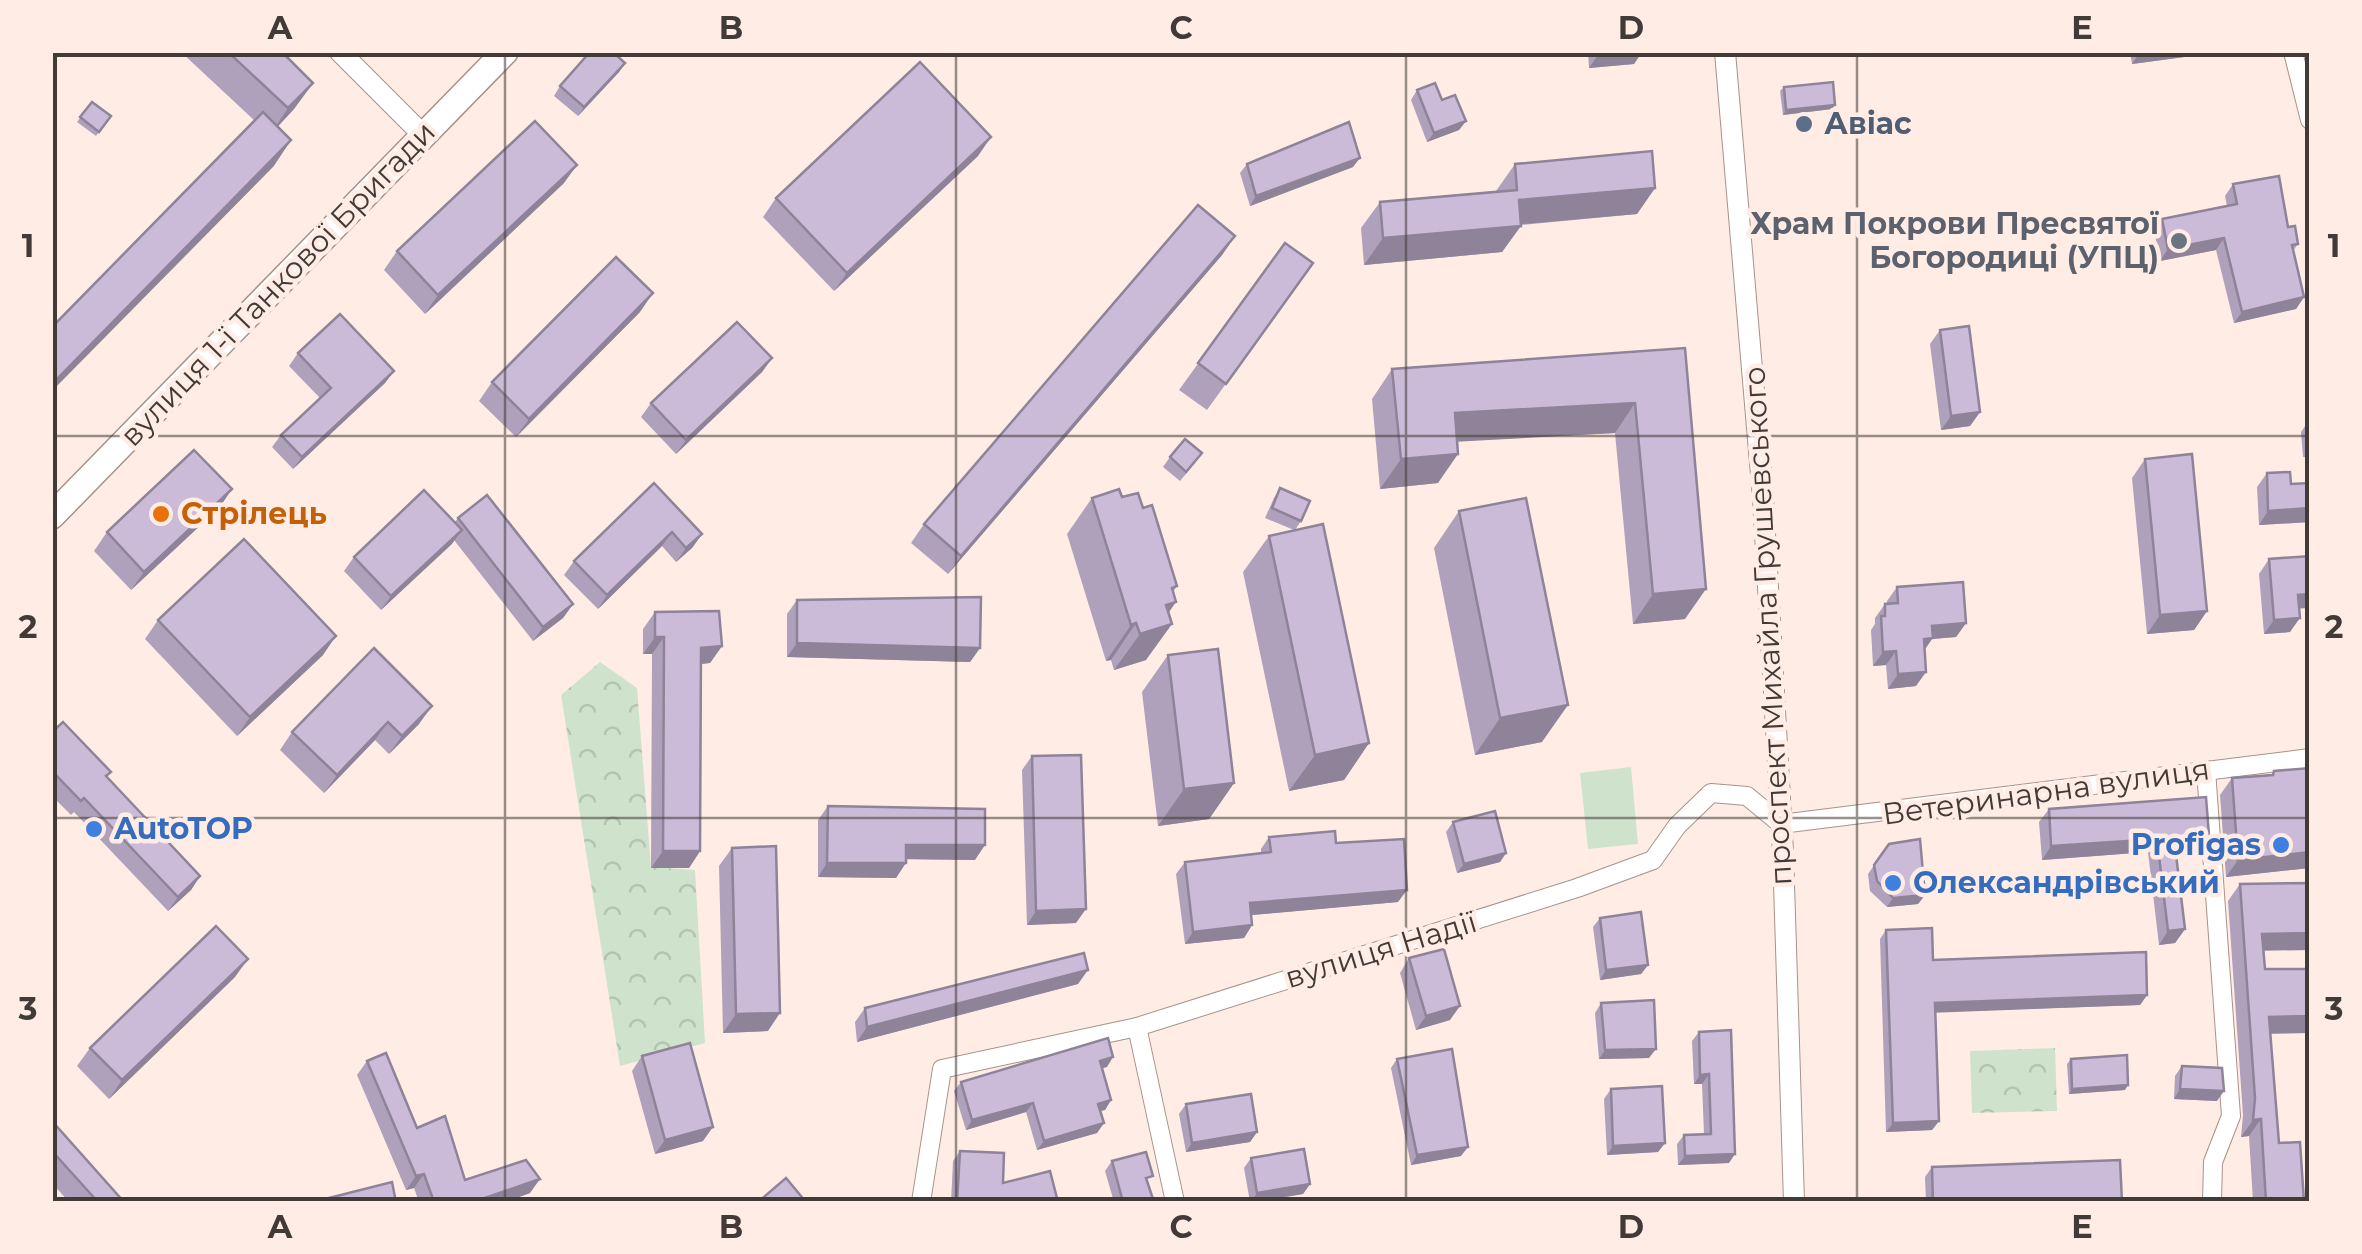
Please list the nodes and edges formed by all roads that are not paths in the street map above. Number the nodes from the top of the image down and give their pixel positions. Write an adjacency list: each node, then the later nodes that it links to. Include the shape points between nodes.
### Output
1 (340, 52): 6 (street)
2 (505, 52): 6 (main road, вулиця 1-ї Танкової Бригади)
3 (1725, 52): 10 (street, проспект Михайла Грушевського, via 1758,424)
4 (2292, 52): 5 (street)
5 (2310, 120)
6 (423, 135): 7 (main road, вулиця 1-ї Танкової Бригади)
7 (52, 516)
8 (2310, 758): 9 (street, Ветеринарна вулиця)
9 (2206, 770): 10 (street, Ветеринарна вулиця); 15 (street, via 2230,1116 2214,1162)
10 (1781, 824): 11 (street, вулиця Надії, via 1747,796 1712,793 1653,860); 14 (street, проспект Михайла Грушевського)
11 (1137, 1026): 12 (street, вулиця Надії, via 942,1069); 13 (street)
12 (921, 1202)
13 (1174, 1202)
14 (1794, 1202)
15 (2212, 1202)

